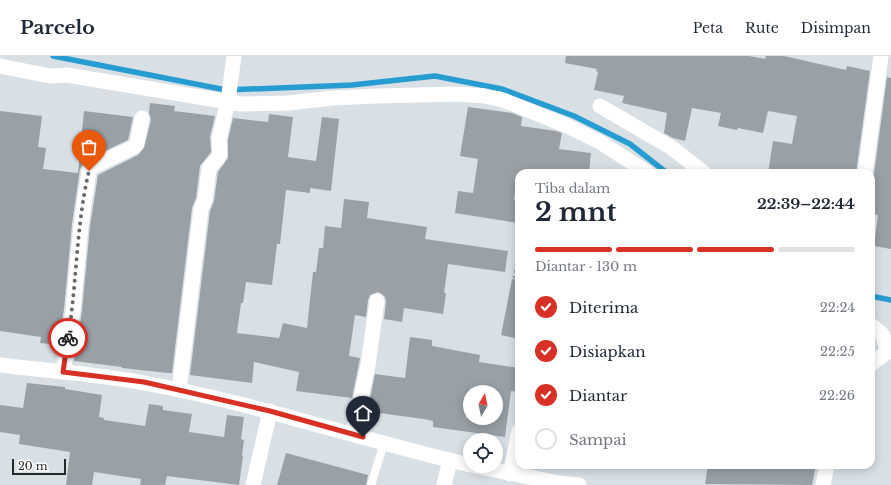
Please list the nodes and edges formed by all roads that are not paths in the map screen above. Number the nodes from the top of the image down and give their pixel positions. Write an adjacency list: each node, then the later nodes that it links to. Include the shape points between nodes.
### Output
1 (880, 56): 2 (street); 10 (street)
2 (891, 58)
3 (233, 63): 5 (street)
4 (0, 66): 5 (street, via 46,75 67,75)
5 (228, 99): 8 (street, via 250,104 377,96 485,96 541,114 600,142); 17 (street, via 219,139 220,154 209,168 206,198 201,209)
6 (600, 106): 9 (street, via 672,148)
7 (142, 118): 16 (street, via 134,147 92,167 89,171)
8 (642, 169)
9 (699, 169)
10 (866, 169)
11 (377, 301): 19 (street, via 368,365)
12 (875, 328): 13 (street, via 882,334)
13 (890, 350): 14 (street)
14 (875, 361)
15 (0, 365): 16 (street)
16 (63, 372): 17 (street, via 144,382)
17 (179, 390): 18 (street)
18 (270, 411): 19 (street); 28 (street)
19 (353, 434): 20 (street)
20 (384, 443): 22 (street); 29 (lane)
21 (515, 450): 26 (street)
22 (450, 460): 23 (street); 30 (street)
23 (463, 463)
24 (826, 469): 32 (street)
25 (503, 472): 26 (street)
26 (510, 474): 27 (street)
27 (559, 484): 31 (street)
28 (252, 485)
29 (371, 485)
30 (444, 485)
31 (579, 485)
32 (823, 485)

